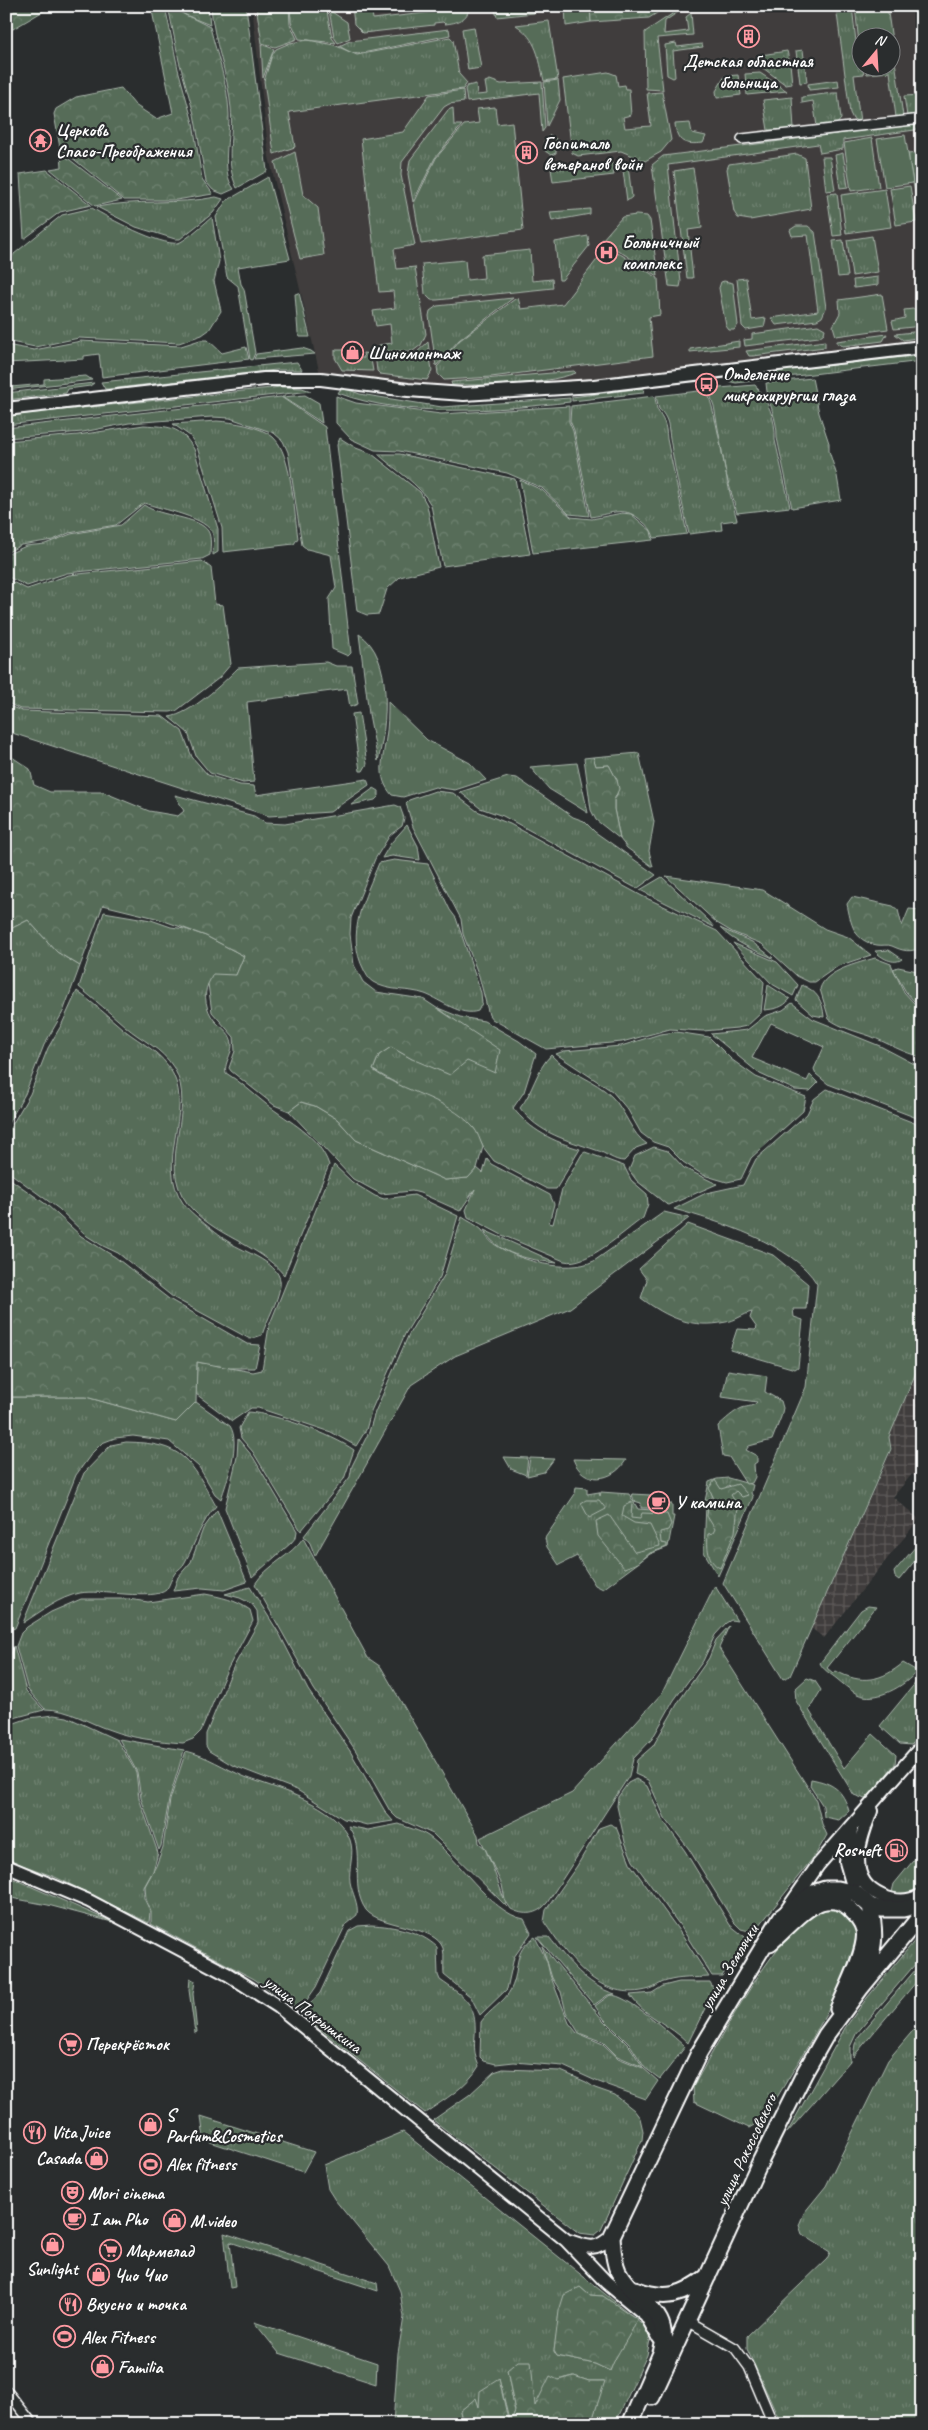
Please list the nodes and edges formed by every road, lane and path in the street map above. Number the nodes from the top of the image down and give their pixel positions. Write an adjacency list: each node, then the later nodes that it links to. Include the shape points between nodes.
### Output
1 (922, 119): 2 (street)
2 (742, 139)
3 (922, 347): 4 (main road, via 594,386 464,394 321,379 264,379)
4 (6, 409)
5 (922, 1746): 6 (main road, улица Землячки)
6 (876, 1799): 7 (main road, улица Землячки); 10 (main road, via 858,1847 857,1860 863,1882 870,1890 895,1900)
7 (852, 1829): 9 (main road, via 846,1862); 13 (main road, улица Землячки, via 818,1865)
8 (6, 1866): 18 (main road, улица Покрышкина, via 89,1901 229,1975 279,2006)
9 (855, 1893): 11 (highway); 13 (highway, via 838,1889 813,1893)
10 (922, 1897): 11 (highway, via 903,1910)
11 (870, 1906): 15 (highway, via 874,1943)
12 (922, 1914): 15 (highway, улица Рокоссовского)
13 (781, 1917): 14 (highway, улица Землячки)
14 (762, 1950): 16 (highway, via 822,1902 836,1900 859,1918 864,1931 862,1949); 17 (highway, улица Землячки, via 700,2053)
15 (860, 1989): 16 (highway, улица Рокоссовского)
16 (826, 2035): 19 (highway, улица Рокоссовского, via 761,2160)
17 (612, 2236): 18 (main road, via 602,2245 592,2248); 20 (highway, via 615,2264)
18 (566, 2240): 22 (main road, via 606,2282 652,2322 660,2339)
19 (709, 2276): 20 (highway, via 692,2289 675,2295 648,2294); 21 (highway, улица Рокоссовского)
20 (632, 2287): 22 (highway, via 664,2328 665,2341)
21 (688, 2321): 26 (highway, улица Рокоссовского); 27 (street, via 735,2348 749,2367)
22 (661, 2353): 25 (highway)
23 (6, 2390): 24 (street)
24 (33, 2424)
25 (630, 2424)
26 (640, 2424)
27 (773, 2424)

